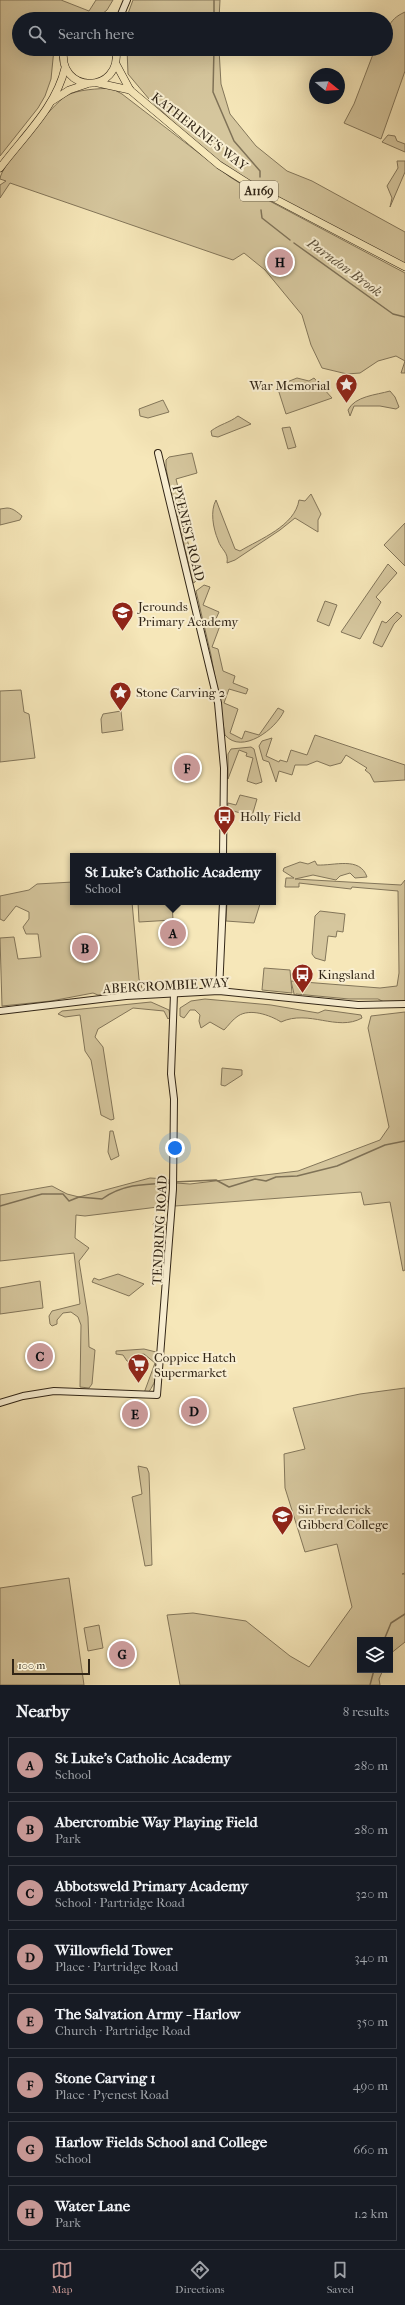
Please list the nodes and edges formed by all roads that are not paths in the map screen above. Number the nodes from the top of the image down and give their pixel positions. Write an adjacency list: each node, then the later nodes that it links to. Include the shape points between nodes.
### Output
1 (127, 0): 2 (street)
2 (121, 12)
3 (62, 56): 6 (main road)
4 (116, 56): 5 (main road)
5 (116, 64): 7 (main road, via 109,76); 9 (main road, KATHERINE'S WAY / A1169)
6 (65, 68): 8 (main road, via 73,78); 10 (main road)
7 (98, 83): 8 (main road); 9 (main road)
8 (88, 84): 10 (main road, via 69,90)
9 (130, 90): 12 (main road, KATHERINE'S WAY / A1169, via 156,114 235,175 260,191)
10 (52, 101): 11 (main road)
11 (0, 168)
12 (405, 267)
13 (158, 453): 14 (street, PYENEST ROAD, via 218,703 224,768)
14 (223, 853)
15 (223, 905): 16 (street)
16 (219, 991): 17 (street, ABERCROMBIE WAY); 18 (street, ABERCROMBIE WAY, via 358,1005)
17 (174, 994): 19 (street, ABERCROMBIE WAY, via 126,996); 20 (street, TENDRING ROAD, via 171,1074 174,1099 173,1189 157,1396 54,1391 22,1396)
18 (405, 1004)
19 (0, 1011)
20 (0, 1403)

